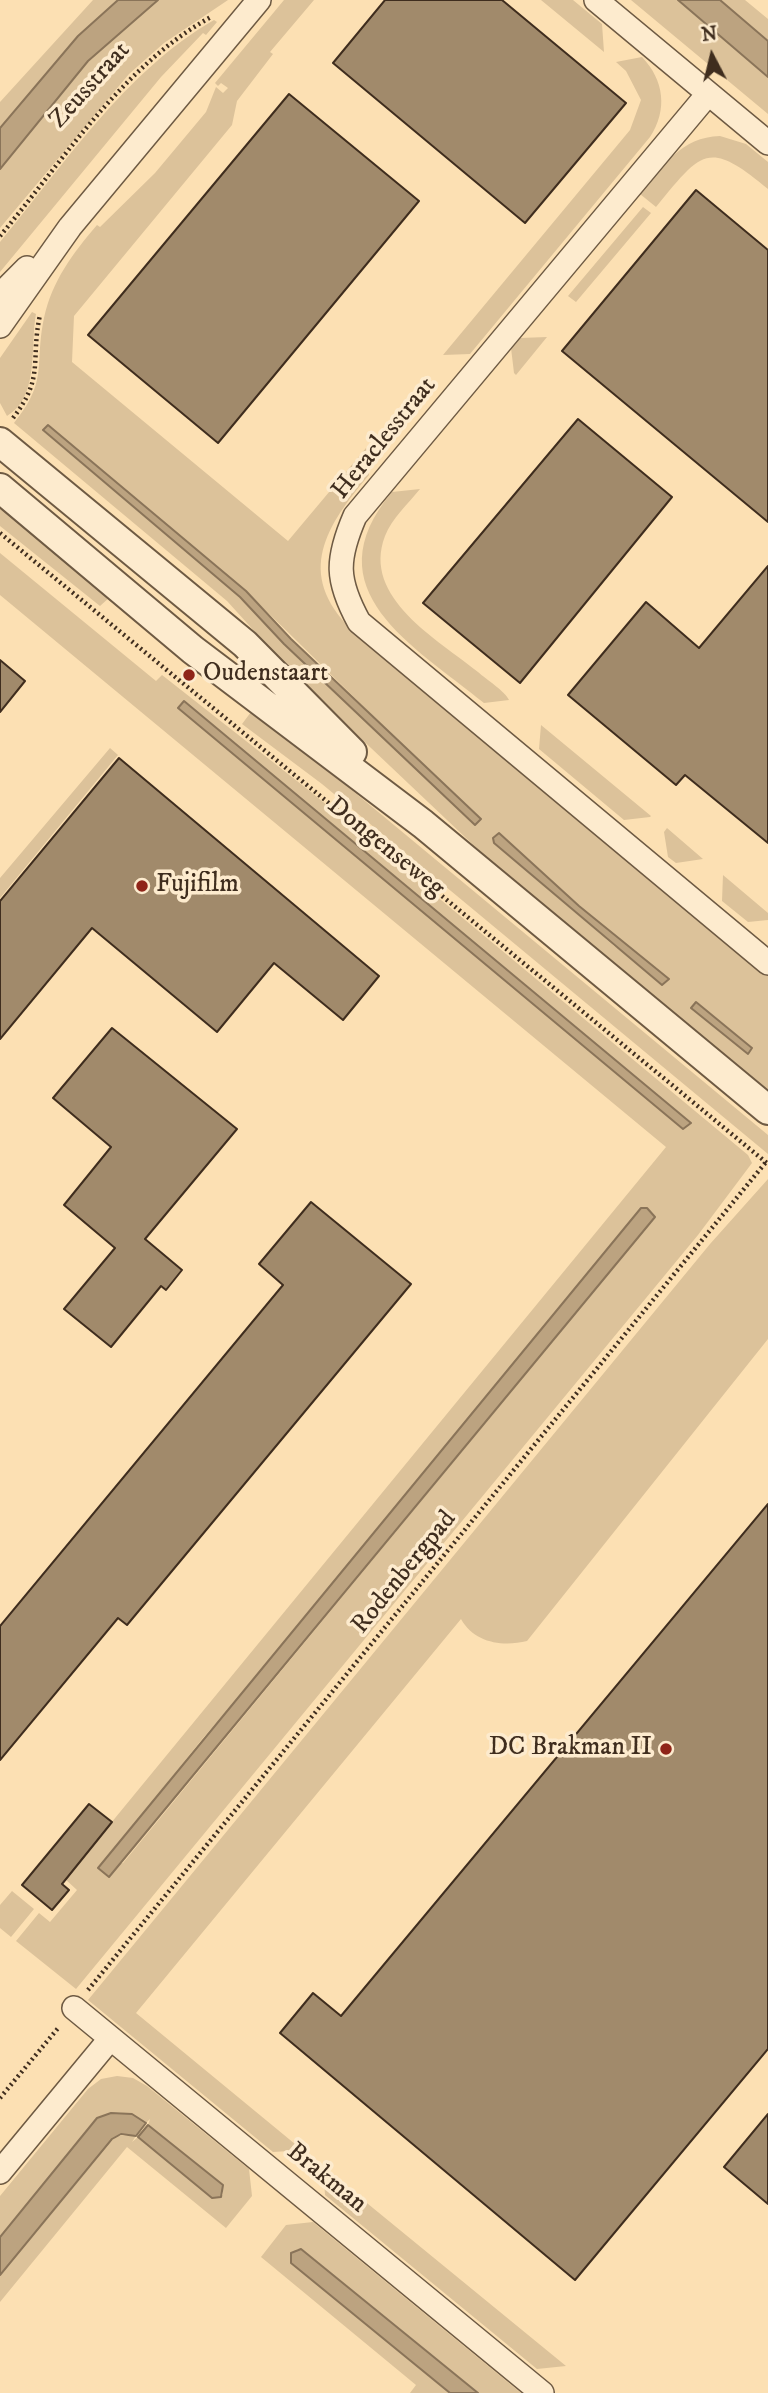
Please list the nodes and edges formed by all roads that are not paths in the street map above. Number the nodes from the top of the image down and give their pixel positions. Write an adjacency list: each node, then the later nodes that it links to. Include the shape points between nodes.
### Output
1 (259, 0): 5 (street)
2 (596, 0): 3 (street)
3 (708, 94): 4 (street); 11 (street, Heraclesstraat, via 355,516 339,570 345,597 359,622)
4 (768, 143)
5 (69, 227): 6 (street); 7 (street)
6 (0, 295)
7 (0, 326)
8 (3, 435): 10 (street, Dongenseweg, via 245,644)
9 (0, 488): 10 (street, Dongenseweg, via 193,650)
10 (423, 824): 12 (street, Dongenseweg)
11 (768, 962)
12 (768, 1110)
13 (74, 2008): 14 (street, Brakman)
14 (110, 2039): 15 (street); 16 (street, Brakman)
15 (0, 2172)
16 (542, 2393)

